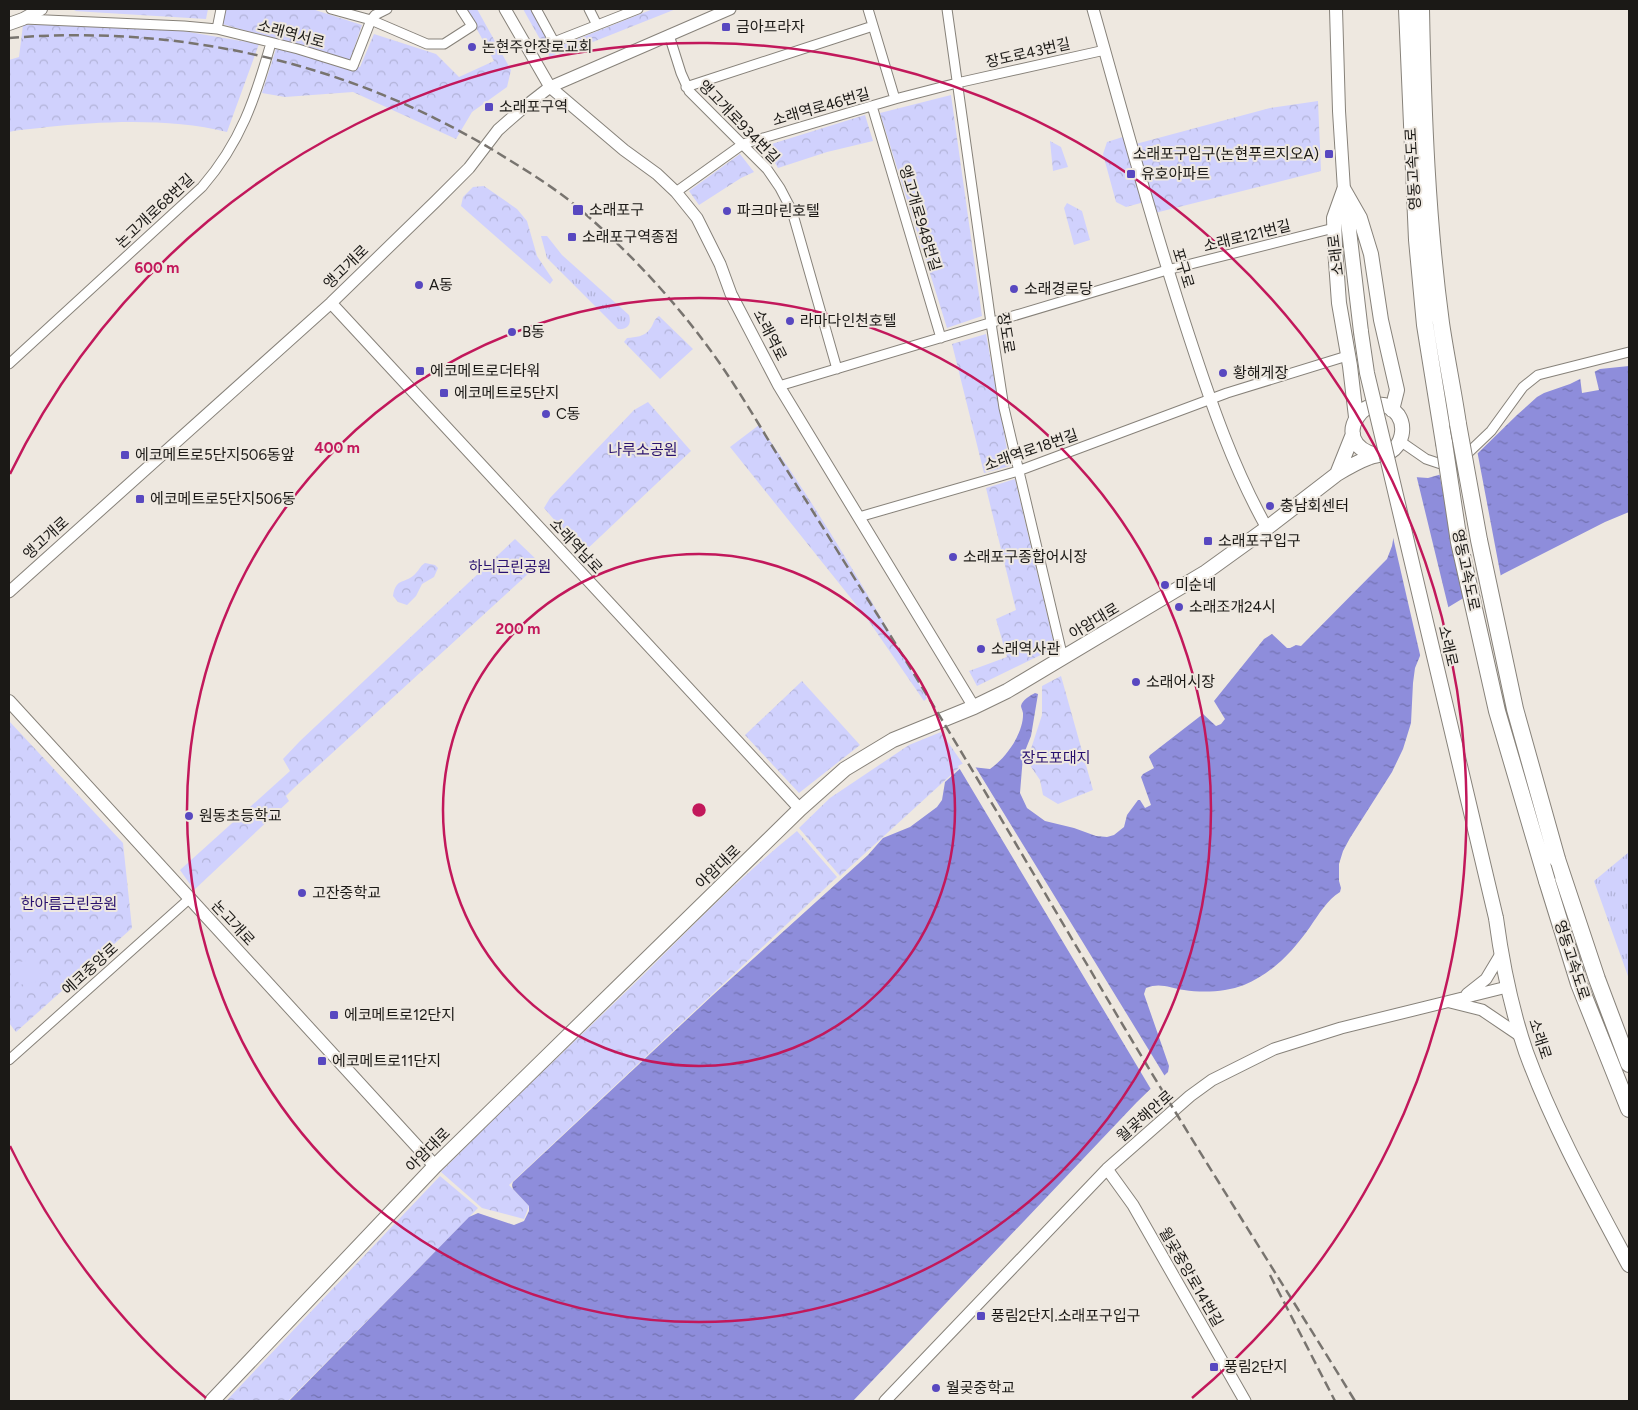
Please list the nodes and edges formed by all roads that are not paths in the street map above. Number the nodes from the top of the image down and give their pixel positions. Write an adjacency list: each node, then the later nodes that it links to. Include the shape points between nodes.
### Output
1 (41, 9): 17 (main road)
2 (221, 9): 22 (street)
3 (331, 9): 18 (street)
4 (386, 9): 18 (street)
5 (462, 9): 18 (street, via 472,26 444,44 427,44)
6 (505, 9): 27 (street, 소래역로)
7 (536, 9): 20 (street, via 554,42)
8 (589, 9): 20 (street)
9 (638, 9): 20 (street)
10 (730, 9): 23 (street, 앵고개로)
11 (868, 9): 21 (street)
12 (947, 9): 26 (street, 장도로)
13 (1093, 9): 25 (street, 포구로)
14 (1336, 9): 32 (main road, 소래로)
15 (1407, 9): 66 (highway, 영동고속도로, bridge, via 1417,240 1425,325 1459,542 1497,711 1547,881 1579,984)
16 (1421, 9): 65 (highway, 영동고속도로, bridge, via 1423,127 1441,324 1479,540 1515,709 1557,859)
17 (24, 20): 19 (main road); 22 (street, 소래역서로)
18 (371, 20): 24 (street, 소래역서로, via 353,66)
19 (9, 24)
20 (597, 25)
21 (873, 26): 28 (street); 29 (street)
22 (217, 29): 24 (street, 소래역서로)
23 (669, 35): 27 (street, 앵고개로); 28 (street, 앵고개로934번길)
24 (270, 43): 41 (street, 논고개로68번길, via 247,118 218,168)
25 (1105, 50): 26 (street, 장도로43번길); 35 (street, 포구로)
26 (957, 83): 29 (street, 소래역로46번길); 37 (street, 장도로)
27 (550, 87): 33 (street, 소래역로); 36 (street, 앵고개로, via 498,130 469,168)
28 (686, 87): 31 (street, 앵고개로934번길)
29 (895, 99): 30 (street, 소래역로46번길)
30 (872, 106): 31 (street, 소래역로46번길); 38 (street, 앵고개로948번길)
31 (743, 144): 33 (street, 소래역로46번길); 42 (street, 앵고개로934번길, via 767,169 792,211)
32 (1344, 190): 34 (main road, via 1334,218); 45 (main road, via 1360,218 1371,254 1396,390); 60 (main road, 소래로, bridge, via 1368,373 1496,918)
33 (676, 192): 43 (street, 소래역로, via 697,218)
34 (1334, 228): 35 (street, 소래로121번길); 40 (main road, via 1337,285)
35 (1167, 270): 37 (street, 소래로121번길); 44 (street, 포구로)
36 (331, 303): 54 (street, 앵고개로); 58 (street, 소래역남로)
37 (990, 323): 38 (street, 소래로121번길); 50 (street, 장도로)
38 (941, 338): 42 (street, 소래로121번길)
39 (1629, 352): 48 (street, via 1538,375 1523,387 1492,431 1468,453 1441,464 1426,459)
40 (1347, 356): 44 (street, 소래역로18번길); 46 (main road)
41 (9, 364)
42 (837, 369): 43 (street, 소래로121번길)
43 (779, 386): 52 (street, 소래역로)
44 (1210, 400): 50 (street, 소래역로18번길); 53 (street, 포구로, via 1254,506)
45 (1392, 410): 46 (main road, via 1385,406 1369,407); 48 (main road, via 1402,423)
46 (1356, 417): 47 (main road)
47 (1353, 434): 49 (main road, via 1360,448); 51 (main road)
48 (1400, 441): 49 (main road, via 1391,451)
49 (1376, 455): 51 (main road, 아암대로)
50 (1018, 471): 52 (street, 소래역로18번길); 55 (street, 장도로)
51 (1337, 474): 53 (main road, 아암대로)
52 (859, 517): 57 (street, 소래역로)
53 (1267, 528): 55 (main road, 아암대로, via 1206,572)
54 (9, 592)
55 (1063, 658): 57 (main road, 아암대로, via 1007,692)
56 (9, 701): 59 (main road, 논고개로)
57 (974, 707): 58 (main road, 아암대로, via 893,740 845,769)
58 (800, 809): 67 (main road, 아암대로)
59 (189, 899): 64 (street, 에코중앙로); 67 (main road, 논고개로)
60 (1501, 954): 61 (main road, 소래로); 62 (street, via 1480,985)
61 (1507, 987): 62 (street, 월곶해안로); 63 (main road, 소래로)
62 (1452, 1001): 63 (street, via 1482,1010); 68 (street, 월곶해안로, via 1341,1028 1274,1049 1212,1080)
63 (1522, 1037): 69 (main road, 소래로, via 1546,1103)
64 (9, 1060)
65 (1629, 1064)
66 (1629, 1109)
67 (435, 1166): 70 (main road, 아암대로)
68 (1107, 1169): 71 (street, 월곶해안로); 72 (street, 월곶중앙로14번길, via 1133,1205)
69 (1629, 1265)
70 (212, 1401)
71 (885, 1401)
72 (1245, 1401)

